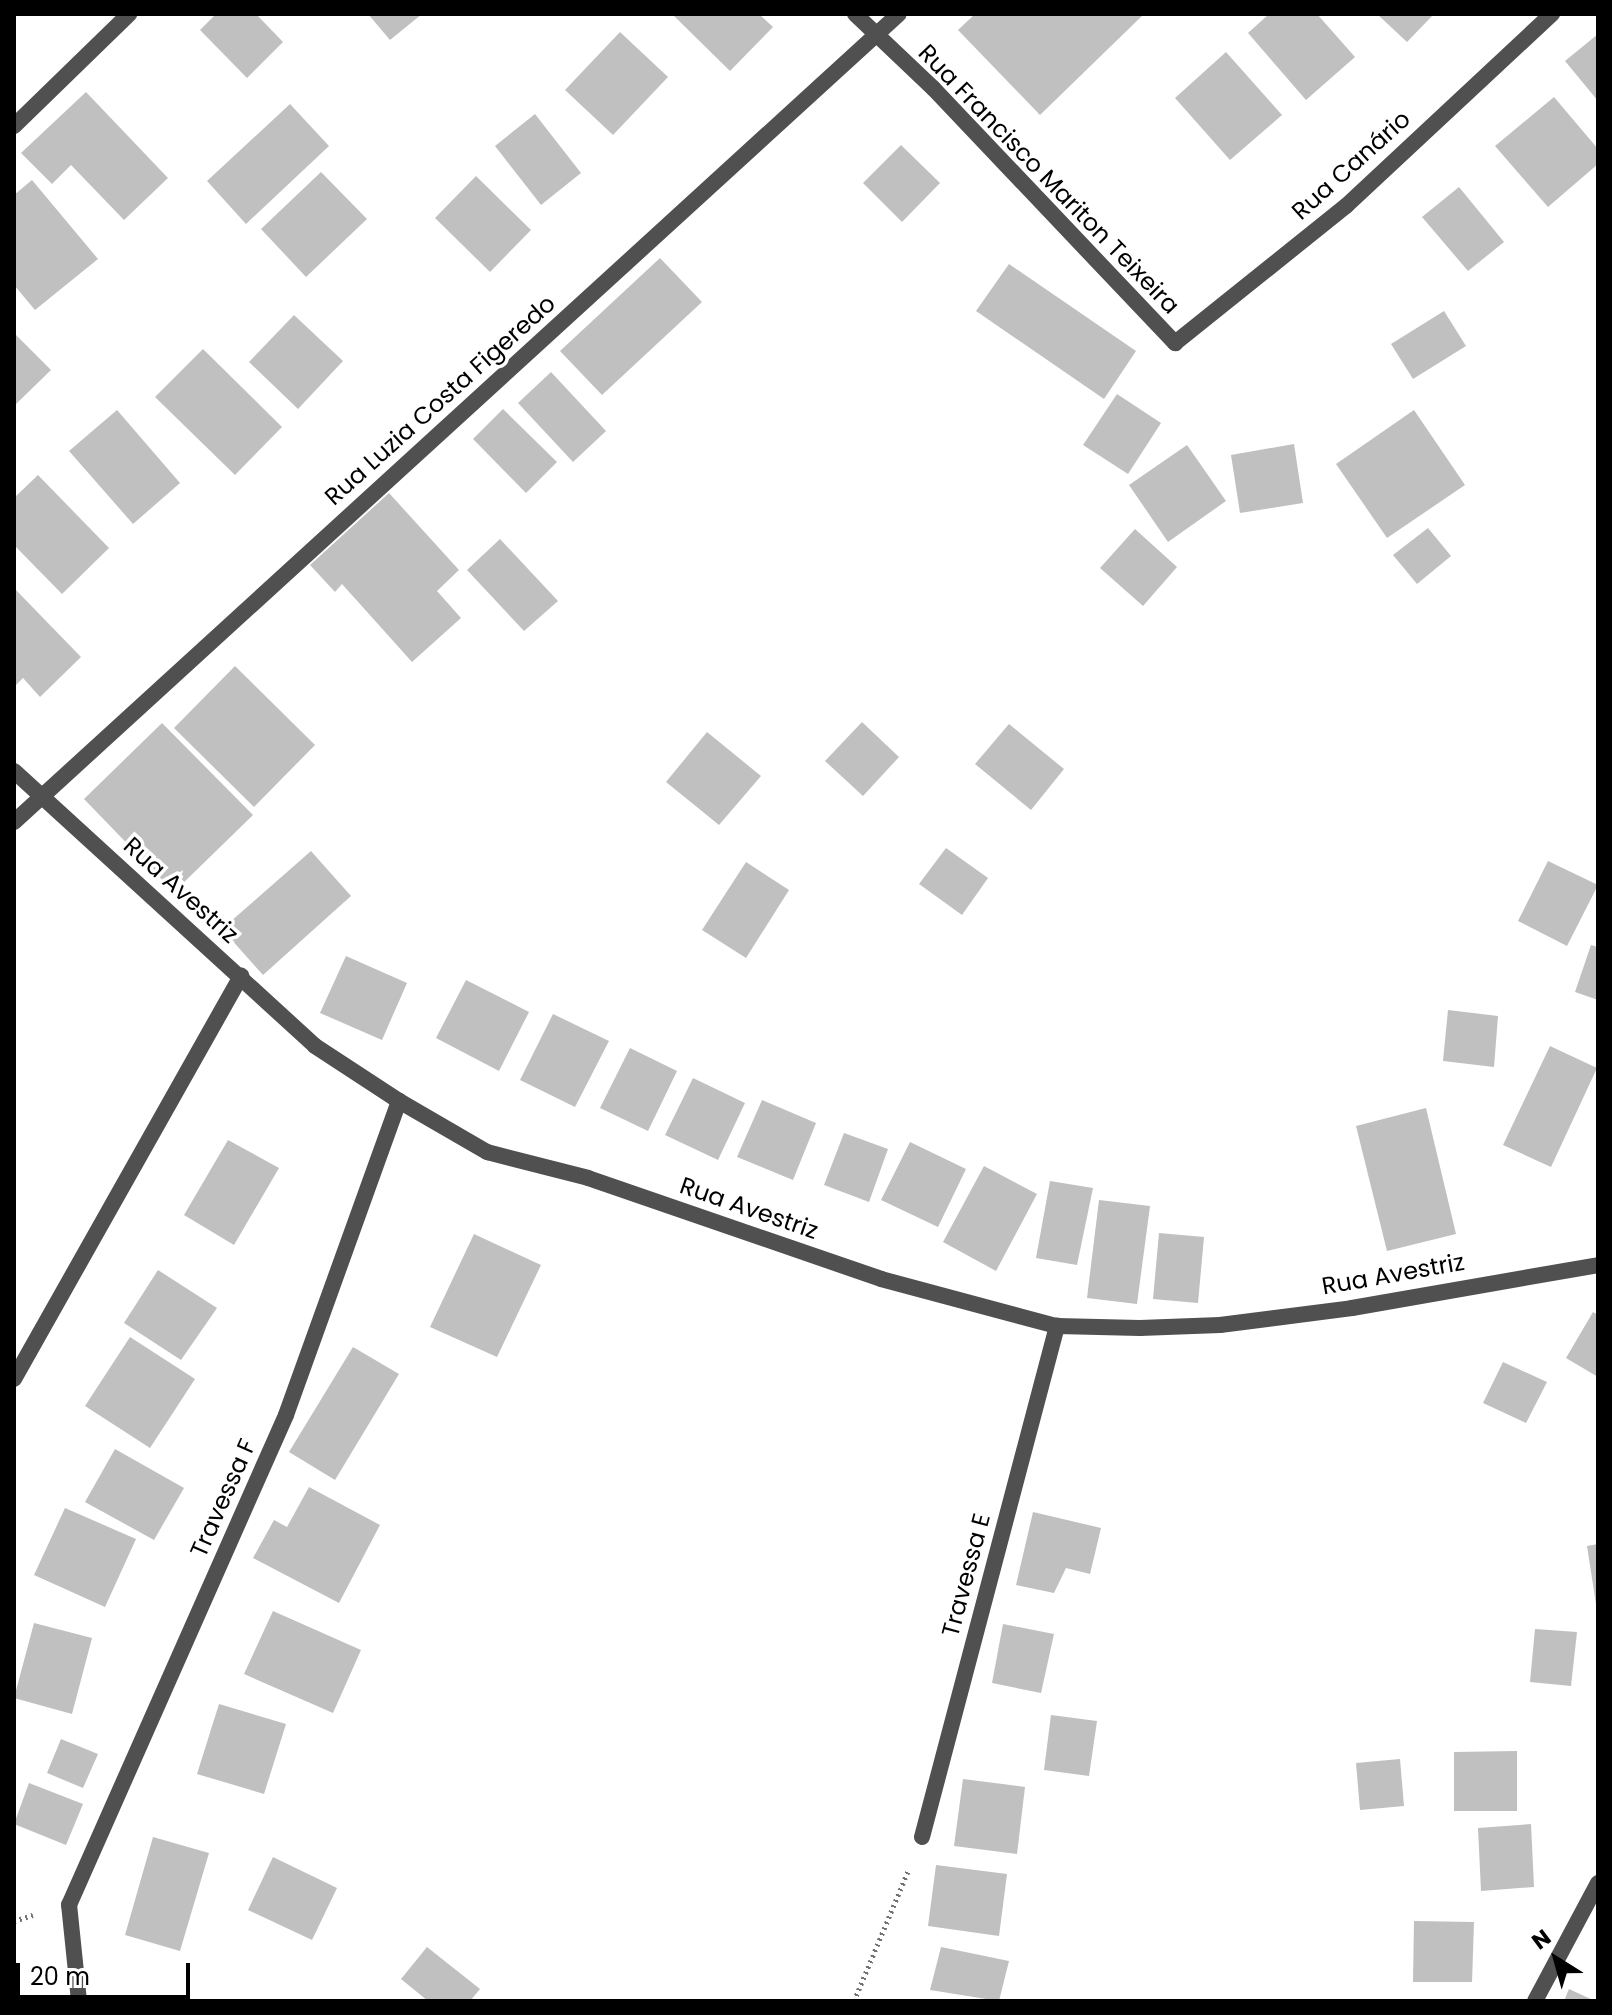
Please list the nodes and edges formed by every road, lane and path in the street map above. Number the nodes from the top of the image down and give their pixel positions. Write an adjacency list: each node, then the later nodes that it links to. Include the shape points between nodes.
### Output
1 (129, 14): 6 (street)
2 (855, 14): 5 (street, Rua Francisco Mariton Teixeira)
3 (899, 14): 5 (street, Rua Luzia Costa Figeredo)
4 (1552, 14): 7 (street, Rua Canário, via 1346,206)
5 (877, 37): 7 (street, Rua Francisco Mariton Teixeira, via 933,88); 9 (street, Rua Luzia Costa Figeredo)
6 (14, 126)
7 (1175, 343)
8 (14, 771): 9 (street, Rua Avestriz)
9 (39, 794): 10 (street, Rua Luzia Costa Figeredo); 11 (street, Rua Avestriz)
10 (14, 822)
11 (241, 976): 12 (street, Rua Avestriz, via 315,1046); 15 (street)
12 (399, 1101): 14 (street, Rua Avestriz, via 487,1152 588,1178 881,1279); 18 (street, Travessa F, via 286,1415 69,1905)
13 (1598, 1265): 14 (street, Rua Avestriz, via 1220,1325)
14 (1057, 1326): 16 (street, Travessa E)
15 (14, 1379)
16 (922, 1837): 19 (path)
17 (1598, 1883): 20 (street)
18 (79, 2001)
19 (854, 2001)
20 (1535, 2001)

